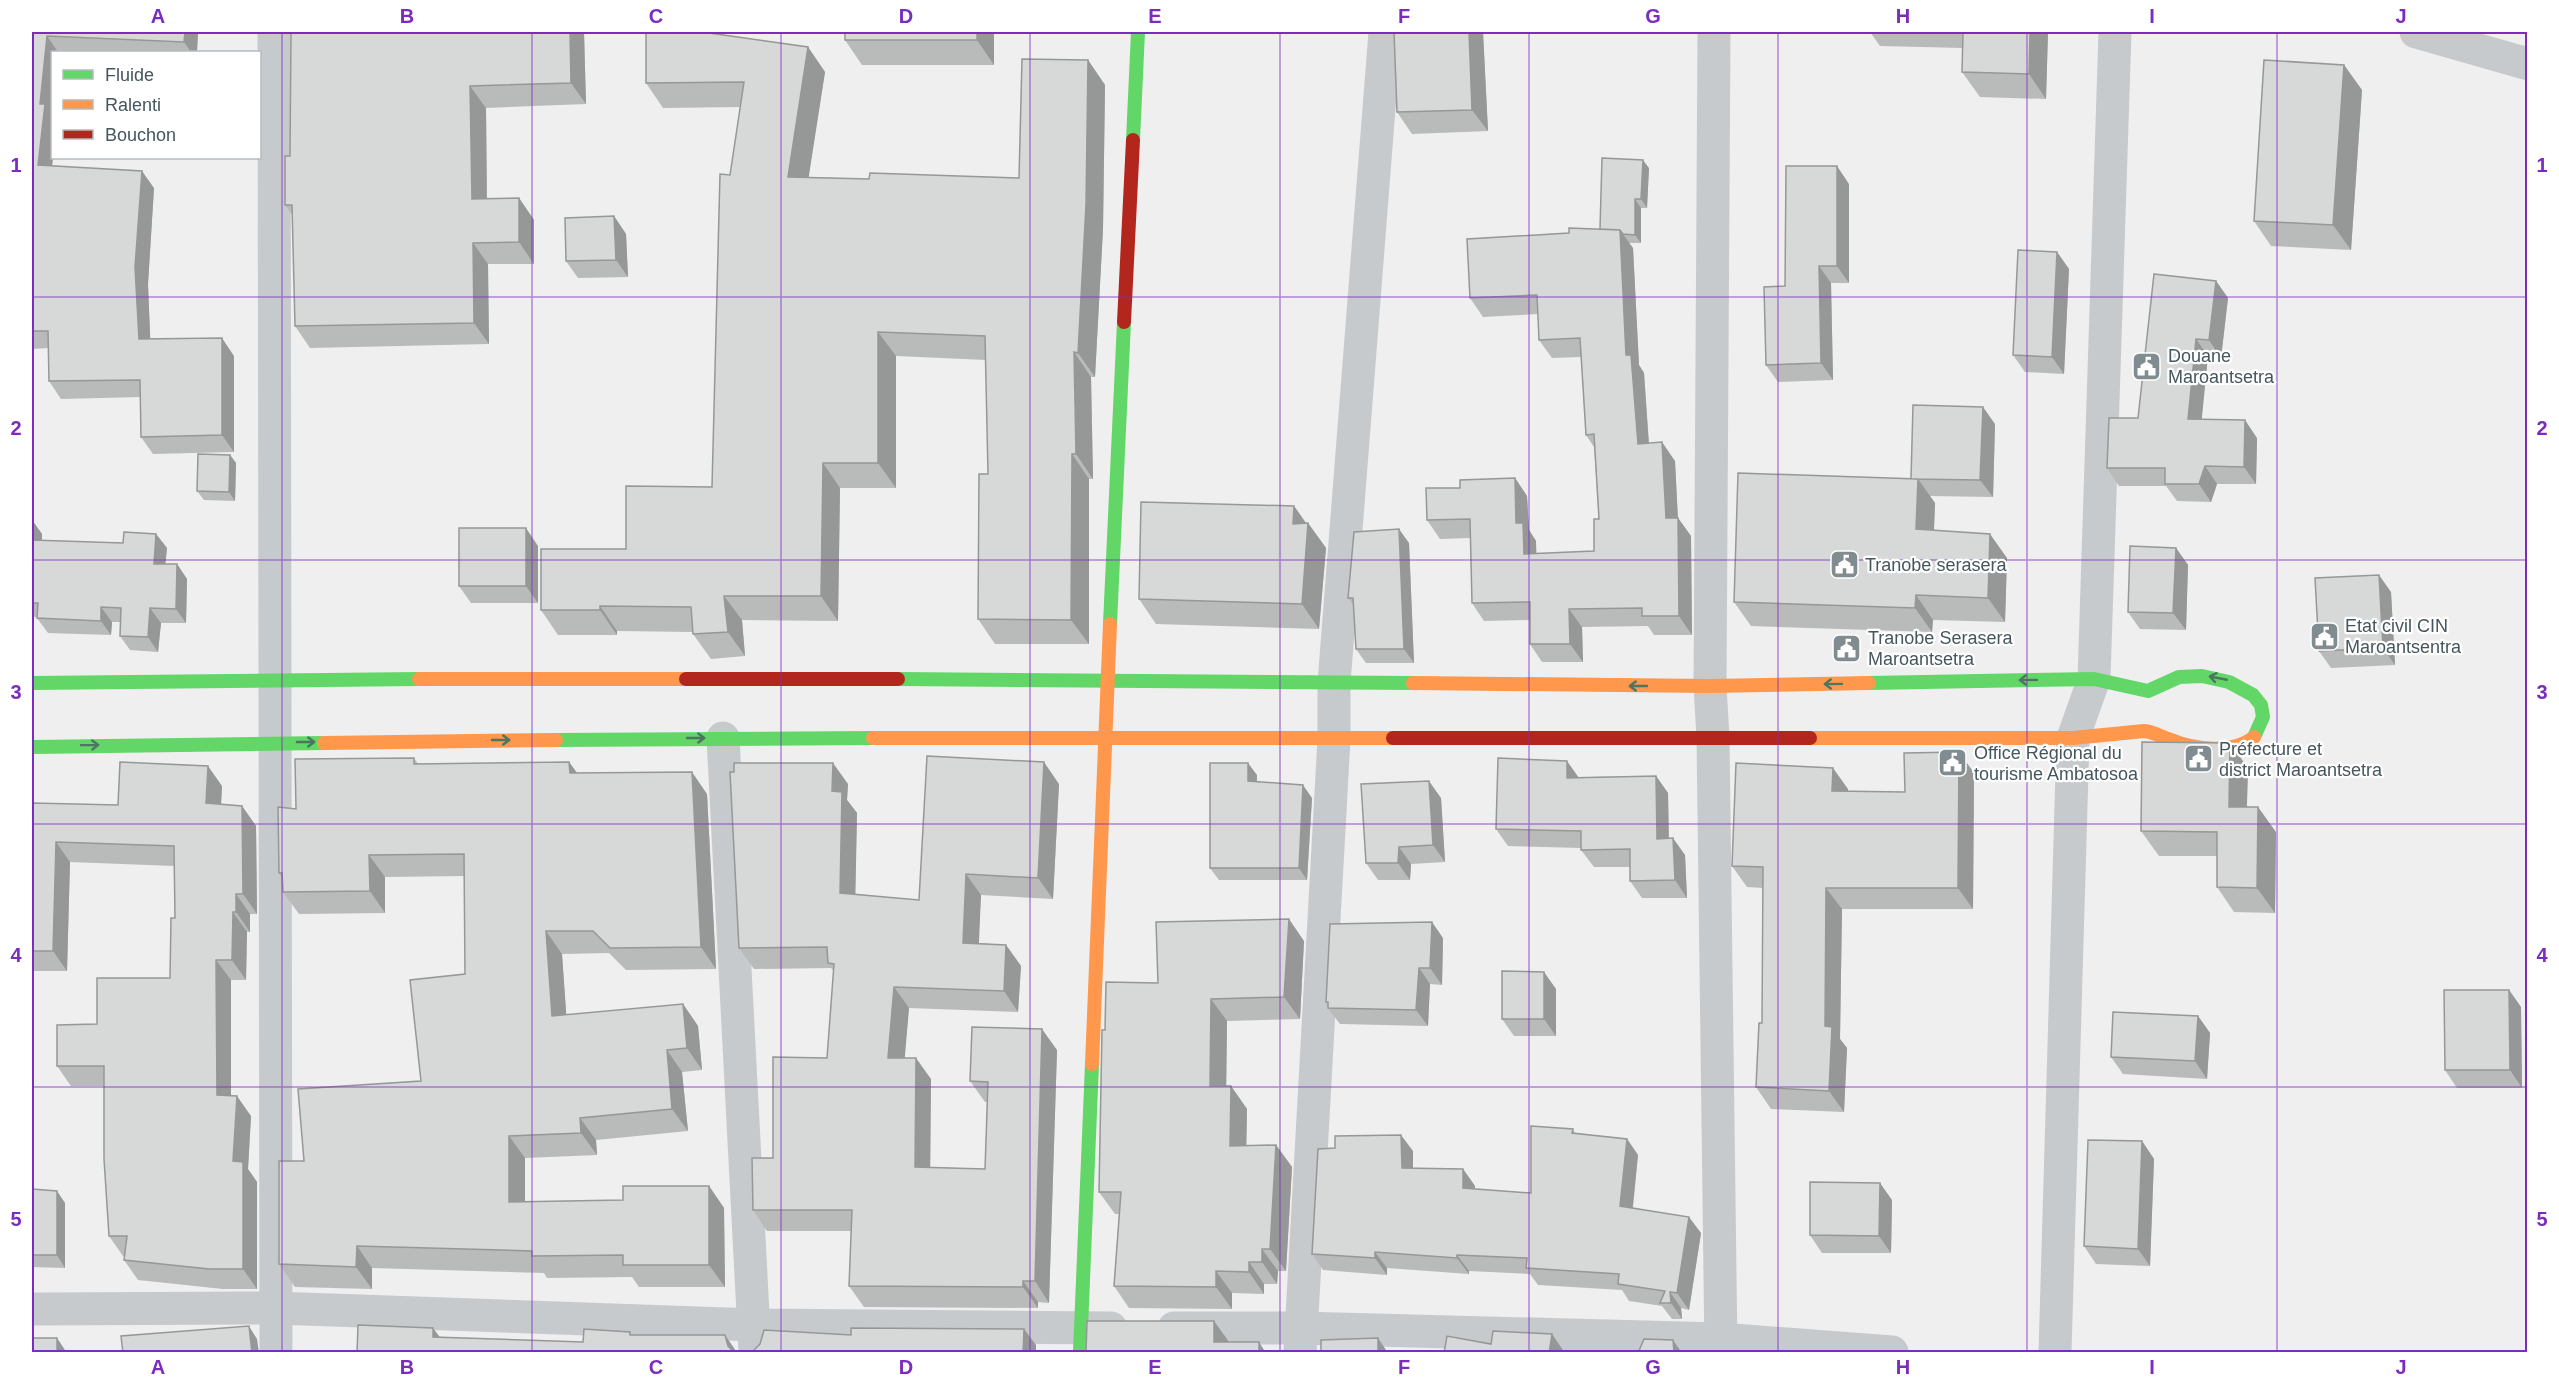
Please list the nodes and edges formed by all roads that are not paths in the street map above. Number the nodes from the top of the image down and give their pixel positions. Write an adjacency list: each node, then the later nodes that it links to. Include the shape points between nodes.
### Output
1 (274, 32): 8 (street)
2 (1138, 32): 9 (street)
3 (1385, 32): 12 (street)
4 (1714, 32): 13 (street)
5 (2115, 32): 10 (street)
6 (2416, 32): 7 (street)
7 (2528, 64)
8 (276, 679): 9 (street); 11 (street); 19 (street)
9 (1107, 679): 12 (street); 15 (street)
10 (2094, 679): 13 (street, one-way to 13); 17 (street); 17 (street, one-way to 10, via 2152,732 2183,745 2226,747 2239,745 2259,731 2262,711 2258,701 2230,681 2188,675 2148,691)
11 (32, 683)
12 (1334, 683): 13 (street, one-way to 12); 18 (street)
13 (1710, 686): 16 (street)
14 (723, 738): 15 (street); 19 (street, one-way to 14); 23 (street)
15 (1105, 738): 18 (street); 24 (street)
16 (1713, 738): 17 (street); 18 (street); 26 (street)
17 (2073, 738): 29 (street)
18 (1334, 739): 25 (street)
19 (276, 742): 20 (street, one-way to 19); 21 (street)
20 (32, 747)
21 (274, 1308): 22 (street); 23 (street); 27 (street)
22 (32, 1309)
23 (755, 1339): 24 (street)
24 (1081, 1340): 25 (street)
25 (1301, 1340): 26 (street)
26 (1721, 1346): 28 (street)
27 (276, 1353)
28 (1892, 1353)
29 (2055, 1353)

